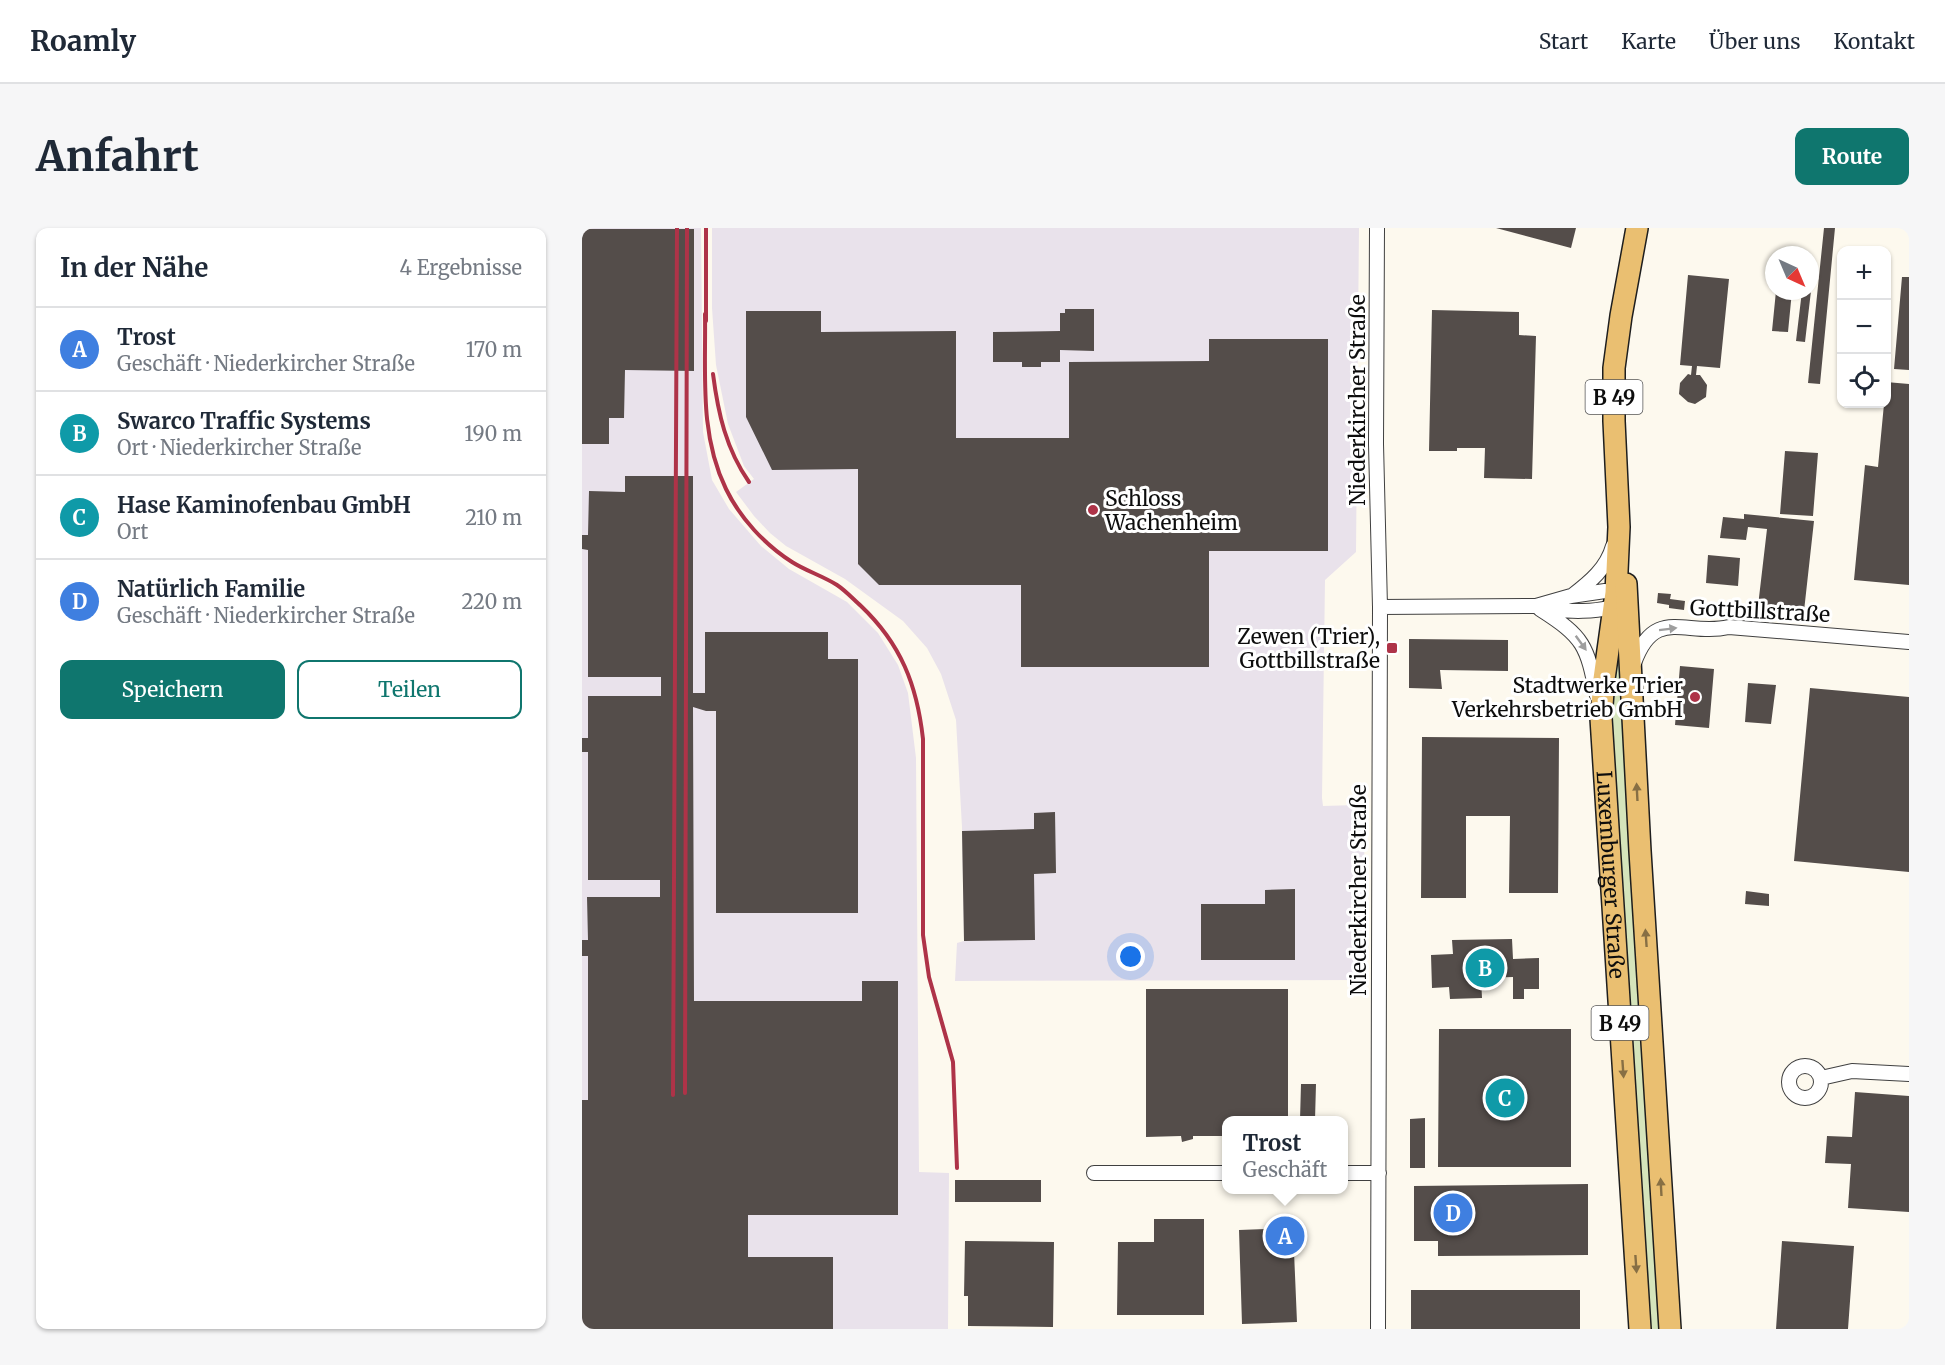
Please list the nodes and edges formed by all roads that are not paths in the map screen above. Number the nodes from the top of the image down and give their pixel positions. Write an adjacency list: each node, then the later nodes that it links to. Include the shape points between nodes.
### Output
1 (1377, 228): 7 (street, Niederkircher Straße)
2 (1637, 228): 3 (main road, Luxemburger Straße / B 49, via 1614,368)
3 (1619, 527): 4 (street, via 1605,565); 5 (main road, Luxemburger Straße / B 49)
4 (1571, 596): 5 (street, via 1602,591); 6 (street)
5 (1619, 600): 6 (street, via 1593,610); 9 (main road, Luxemburger Straße / B 49); 10 (main road, Luxemburger Straße / B 49)
6 (1536, 606): 7 (street); 10 (street, one-way to 10, via 1569,629 1586,648)
7 (1380, 607): 16 (street, Niederkircher Straße)
8 (1909, 642): 9 (street, Gottbillstraße, one-way to 8, via 1642,644 1656,630 1676,627 1729,627)
9 (1632, 669): 19 (main road, Luxemburger Straße / B 49, one-way to 9)
10 (1601, 718): 18 (main road, Luxemburger Straße / B 49, one-way to 18)
11 (1909, 1074): 12 (street, via 1852,1071)
12 (1821, 1078)
13 (1094, 1173): 14 (street)
14 (1222, 1173)
15 (1348, 1173): 16 (street)
16 (1379, 1173): 17 (street, Niederkircher Straße)
17 (1378, 1329)
18 (1640, 1329)
19 (1670, 1329)

